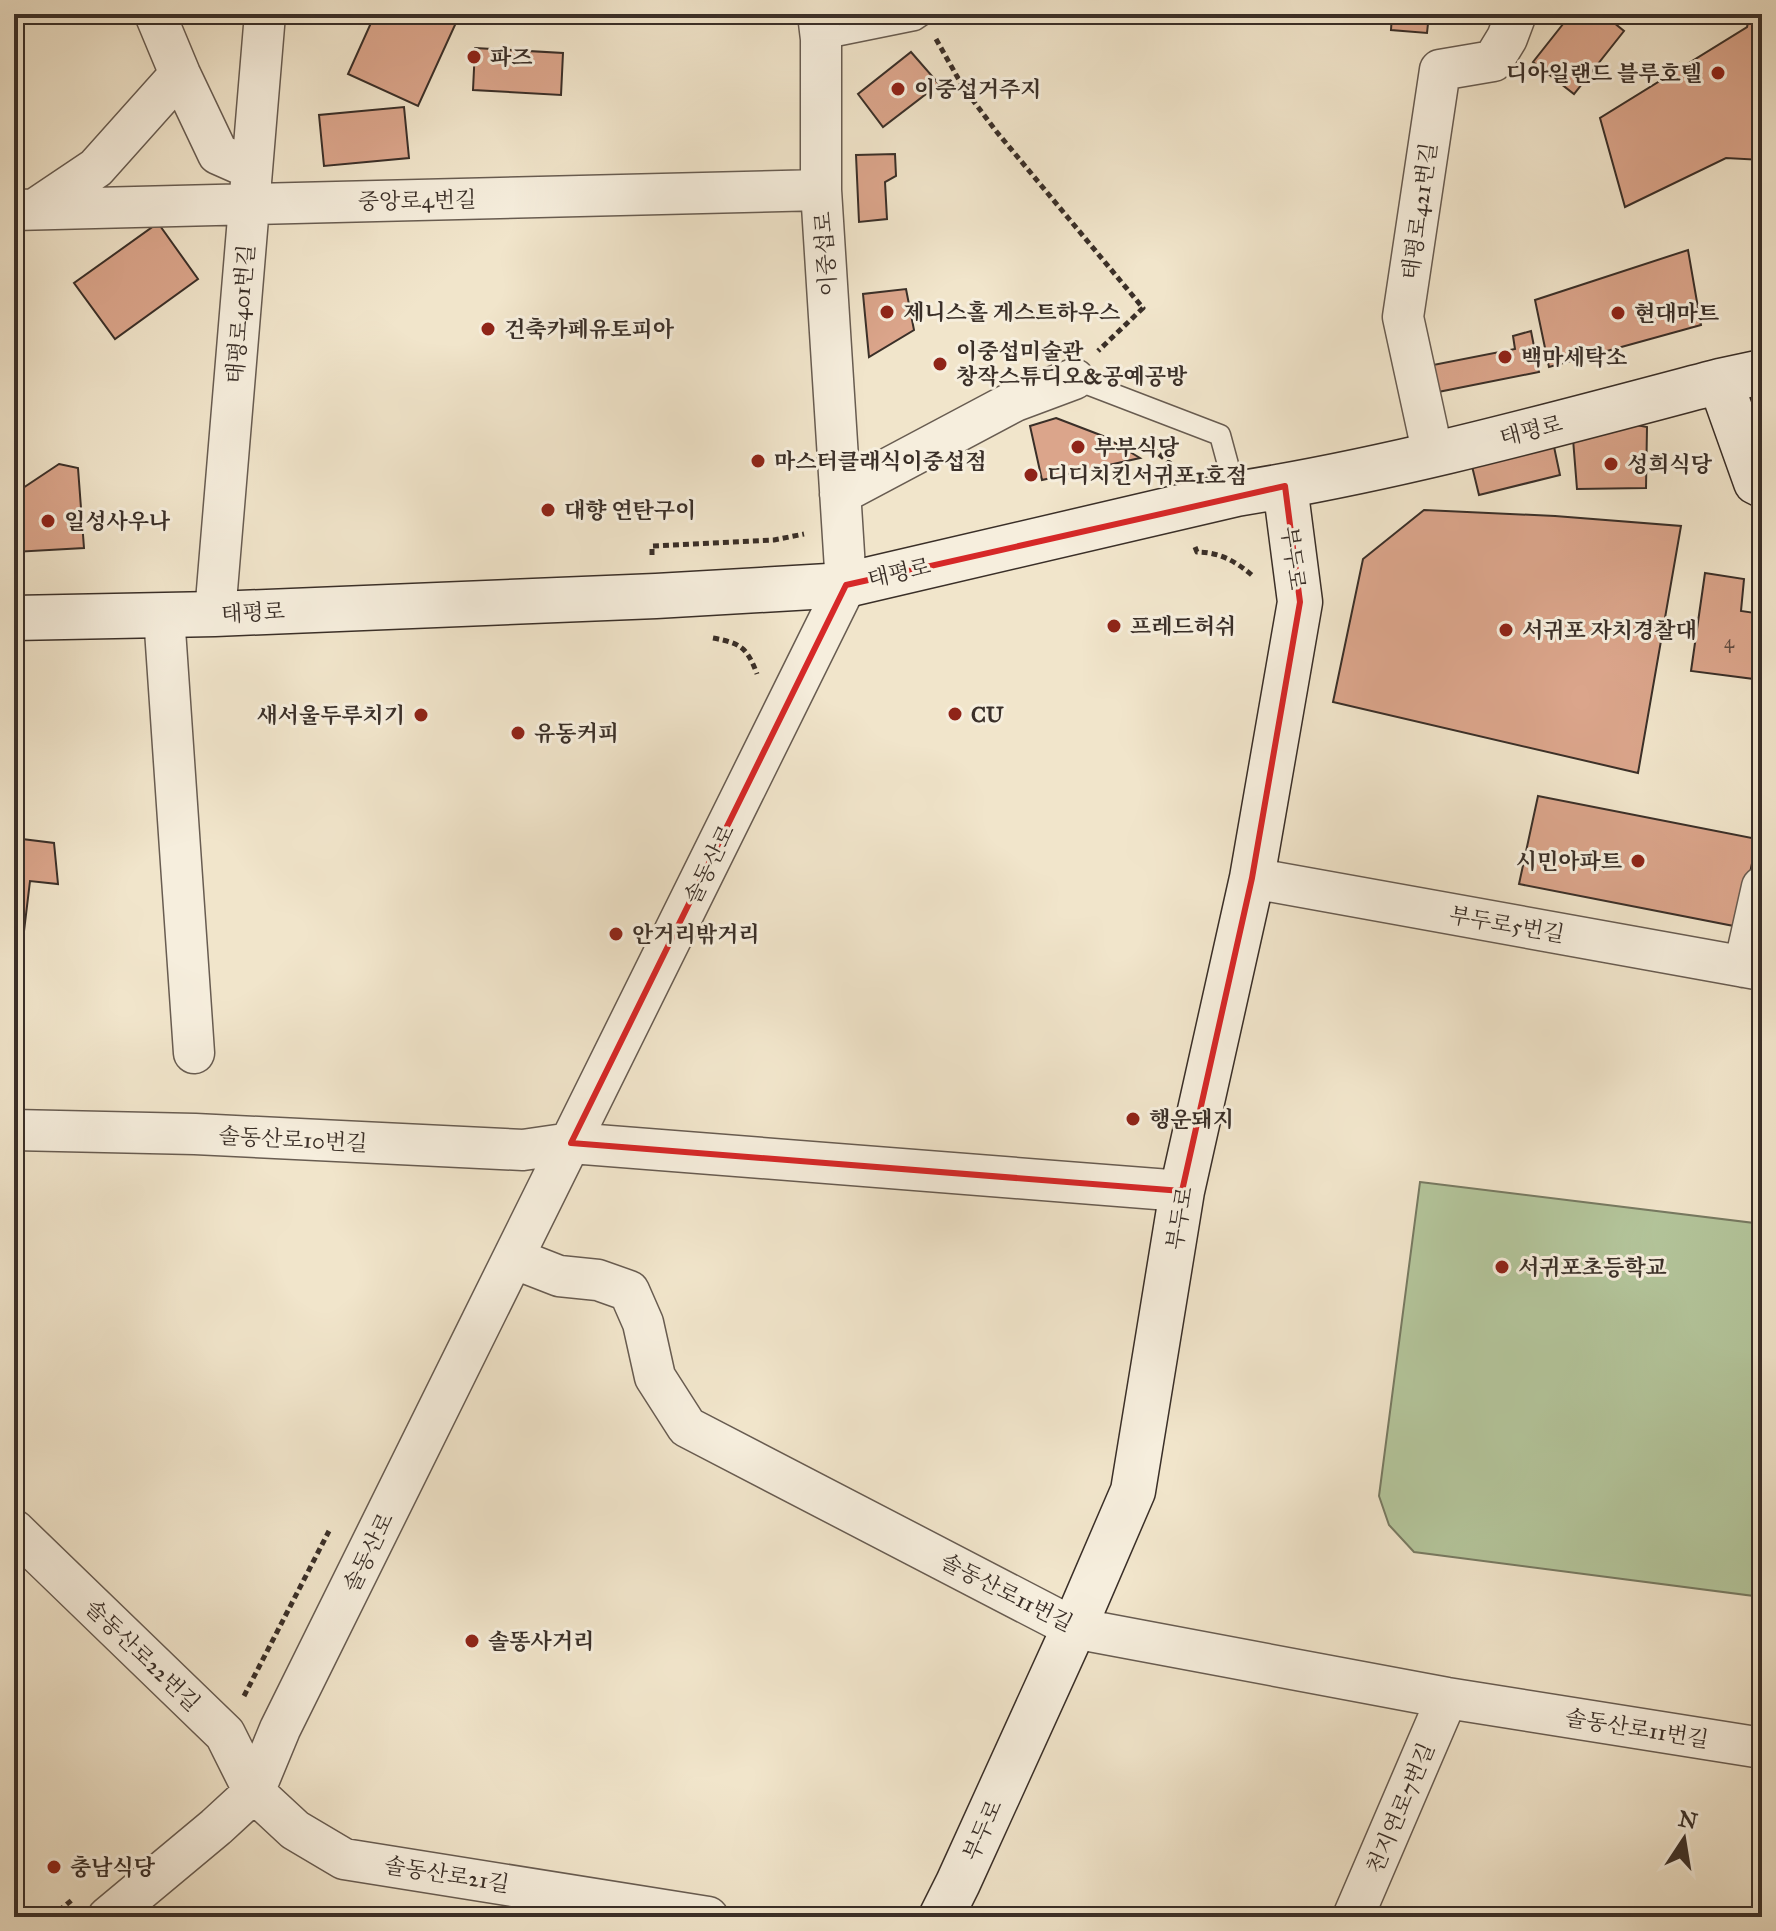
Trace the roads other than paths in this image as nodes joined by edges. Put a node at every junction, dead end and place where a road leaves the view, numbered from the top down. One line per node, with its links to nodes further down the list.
1 (155, 14): 6 (street)
2 (265, 14): 7 (street, 태평로401번길)
3 (1516, 14): 12 (street, 태평로421번길)
4 (919, 17): 5 (lane)
5 (820, 26): 8 (street, 이중섭로)
6 (180, 74): 7 (street); 9 (street)
7 (251, 187): 8 (street, 중앙로4번길); 9 (street, 중앙로4번길); 18 (street, 태평로401번길)
8 (821, 190): 15 (street, 이중섭로)
9 (25, 209)
10 (1741, 377): 12 (main road, 태평로); 13 (main road)
11 (1074, 379): 15 (street); 16 (lane)
12 (1433, 455): 14 (main road, 태평로)
13 (1762, 485)
14 (1285, 486): 16 (main road, 태평로); 21 (main road, 부두로)
15 (840, 494): 17 (street, 이중섭로)
16 (1236, 494): 17 (main road, 태평로)
17 (846, 585): 18 (main road, 태평로); 26 (street, 솔동산로)
18 (215, 614): 19 (main road, 태평로)
19 (164, 615): 20 (main road, 태평로); 24 (street)
20 (14, 618)
21 (1252, 878): 23 (street, 부두로5번길); 27 (main road, 부두로)
22 (1762, 887): 23 (street)
23 (1753, 968)
24 (194, 1053)
25 (14, 1130): 26 (street, 솔동산로10번길)
26 (571, 1143): 27 (street); 28 (street, 솔동산로)
27 (1182, 1191): 30 (main road, 부두로)
28 (513, 1258): 30 (street, 솔동산로11번길); 33 (street, 솔동산로)
29 (14, 1530): 33 (street, 솔동산로22번길)
30 (1074, 1628): 31 (street, 솔동산로11번길); 36 (main road, 부두로)
31 (1447, 1698): 32 (street, 솔동산로11번길); 37 (street, 천지연로7번길)
32 (1762, 1748)
33 (254, 1792): 34 (street, 솔동산로); 35 (street, 솔동산로21길)
34 (108, 1917)
35 (708, 1917)
36 (941, 1917)
37 (1353, 1917)

